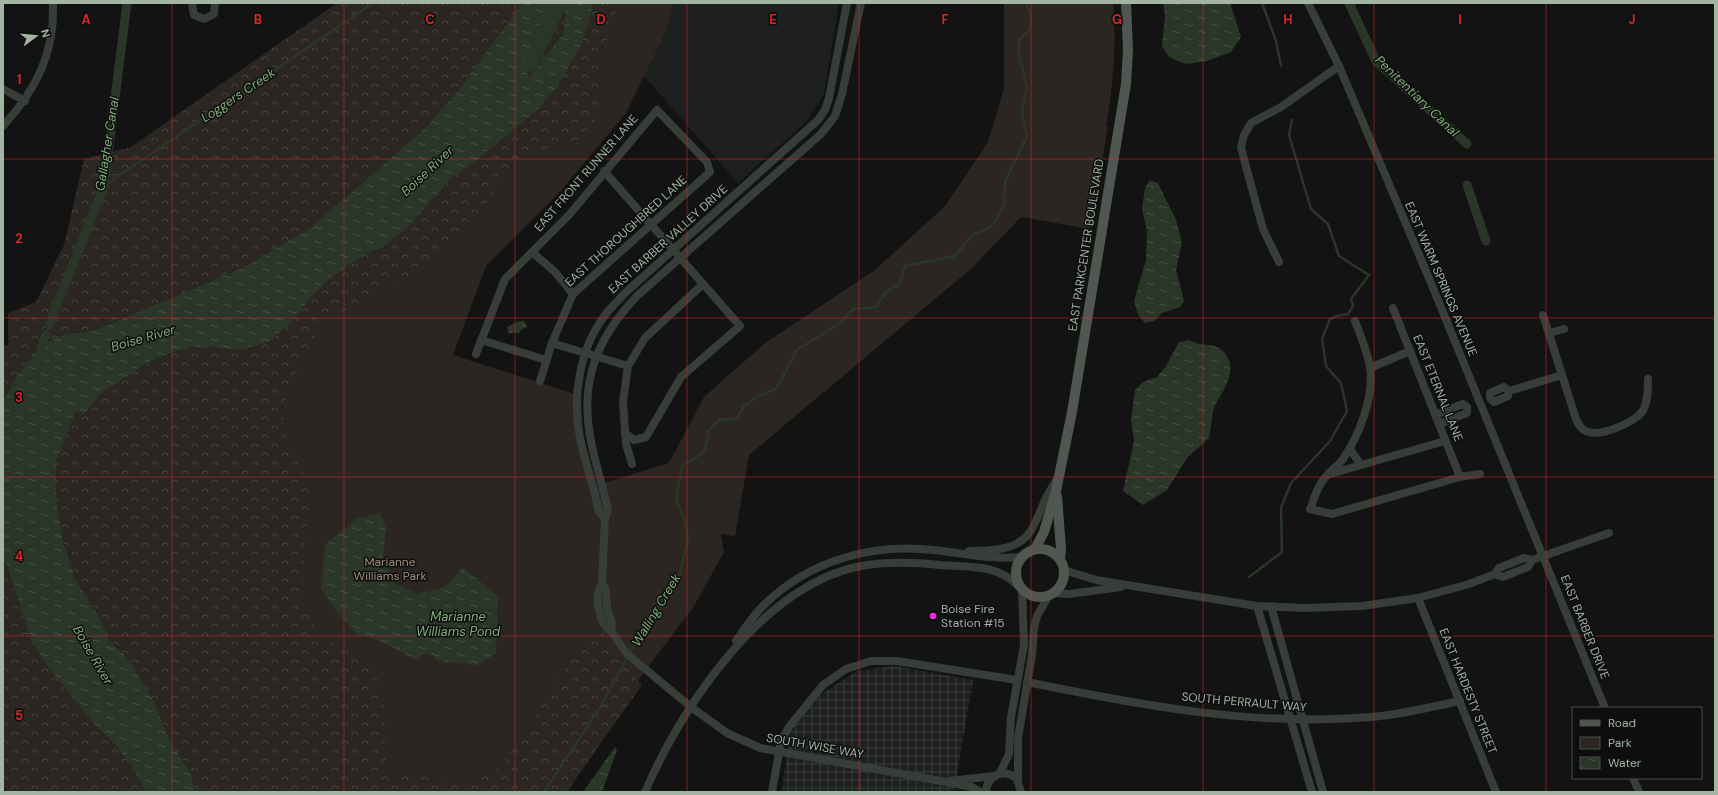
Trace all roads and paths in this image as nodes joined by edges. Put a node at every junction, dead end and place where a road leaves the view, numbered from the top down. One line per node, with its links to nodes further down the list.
1 (53, 3): 10 (street)
2 (192, 3): 3 (street)
3 (215, 3)
4 (847, 3): 15 (street, EAST BARBER VALLEY DRIVE)
5 (861, 3): 17 (street, EAST BARBER VALLEY DRIVE)
6 (1126, 3): 47 (main road, EAST PARKCENTER BOULEVARD)
7 (1308, 3): 8 (street, EAST WARM SPRINGS AVENUE)
8 (1338, 66): 18 (street); 38 (street, EAST WARM SPRINGS AVENUE)
9 (3, 88): 10 (street)
10 (25, 101): 11 (street)
11 (3, 126)
12 (604, 171): 13 (street, EAST FRONT RUNNER LANE); 14 (street); 16 (street, EAST FRONT RUNNER LANE)
13 (710, 172): 14 (street, EAST THOROUGHBRED LANE)
14 (651, 225): 15 (street); 20 (street, EAST THOROUGHBRED LANE)
15 (673, 250): 17 (street); 29 (street, EAST BARBER VALLEY DRIVE)
16 (532, 252): 20 (street); 26 (street, EAST FRONT RUNNER LANE)
17 (680, 258): 19 (street); 31 (street, EAST BARBER VALLEY DRIVE)
18 (1279, 262)
19 (703, 284): 33 (street); 42 (street)
20 (573, 294): 27 (street, EAST THOROUGHBRED LANE)
21 (1393, 308): 28 (street, EAST ETERNAL LANE)
22 (1543, 315): 25 (street)
23 (1355, 321): 34 (street)
24 (1564, 328): 25 (street)
25 (1549, 333): 35 (street)
26 (481, 340): 30 (street, EAST FRONT RUNNER LANE); 32 (street)
27 (552, 343): 29 (street); 32 (street, EAST THOROUGHBRED LANE)
28 (1410, 351): 34 (street); 40 (street, EAST ETERNAL LANE)
29 (585, 353): 31 (street); 52 (street, EAST BARBER VALLEY DRIVE)
30 (476, 354)
31 (596, 356): 33 (street); 52 (street, EAST BARBER VALLEY DRIVE)
32 (546, 360): 37 (street, EAST THOROUGHBRED LANE)
33 (628, 366): 42 (street)
34 (1370, 368): 44 (street)
35 (1562, 375): 36 (street); 38 (street)
36 (1648, 379)
37 (540, 380)
38 (1479, 402): 39 (street); 56 (street, EAST WARM SPRINGS AVENUE)
39 (1467, 407): 40 (street); 41 (street)
40 (1435, 415): 41 (street, EAST ETERNAL LANE)
41 (1439, 424): 43 (street, EAST ETERNAL LANE)
42 (625, 433): 45 (street)
43 (1446, 441): 46 (street); 50 (street, EAST ETERNAL LANE)
44 (1350, 449): 46 (street); 49 (street)
45 (632, 464)
46 (1361, 465): 49 (street)
47 (1060, 473): 51 (main road, EAST PARKCENTER BOULEVARD); 55 (street)
48 (1480, 474): 50 (street)
49 (1327, 475): 50 (street)
50 (1460, 477)
51 (1056, 490): 54 (main road, EAST PARKCENTER BOULEVARD); 58 (main road, EAST PARKCENTER BOULEVARD)
52 (605, 518): 70 (street, EAST BARBER VALLEY DRIVE)
53 (1609, 533): 56 (street)
54 (1035, 549): 57 (main road); 58 (main road)
55 (952, 552): 57 (street); 66 (street)
56 (1543, 556): 63 (street); 71 (street, EAST BARBER DRIVE)
57 (1021, 557): 61 (main road)
58 (1060, 559): 59 (main road)
59 (1064, 570): 60 (street); 62 (main road)
60 (1130, 586): 62 (street); 64 (street)
61 (1021, 588): 62 (main road); 66 (street); 67 (street)
62 (1051, 595): 68 (street)
63 (1418, 598): 65 (street); 69 (street, EAST HARDESTY STREET)
64 (1257, 606): 65 (street); 72 (street)
65 (1271, 606): 73 (street)
66 (723, 663): 70 (street)
67 (1017, 680): 74 (street); 75 (street)
68 (1027, 682): 72 (street, SOUTH PERRAULT WAY); 78 (street)
69 (1460, 701): 73 (street, SOUTH PERRAULT WAY); 86 (street, EAST HARDESTY STREET)
70 (691, 707): 74 (street, SOUTH WISE WAY); 79 (street)
71 (1605, 707)
72 (1290, 720): 73 (street, SOUTH PERRAULT WAY); 84 (street)
73 (1301, 720): 85 (street)
74 (779, 752): 77 (street, SOUTH WISE WAY); 80 (street)
75 (997, 775): 77 (street, SOUTH WISE WAY); 78 (street); 82 (street)
76 (1633, 779): 87 (street)
77 (946, 782): 81 (street, SOUTH WISE WAY)
78 (1020, 786): 83 (street)
79 (645, 792)
80 (772, 792)
81 (981, 792)
82 (986, 792)
83 (1028, 792)
84 (1312, 792)
85 (1323, 792)
86 (1496, 792)
87 (1639, 792)

